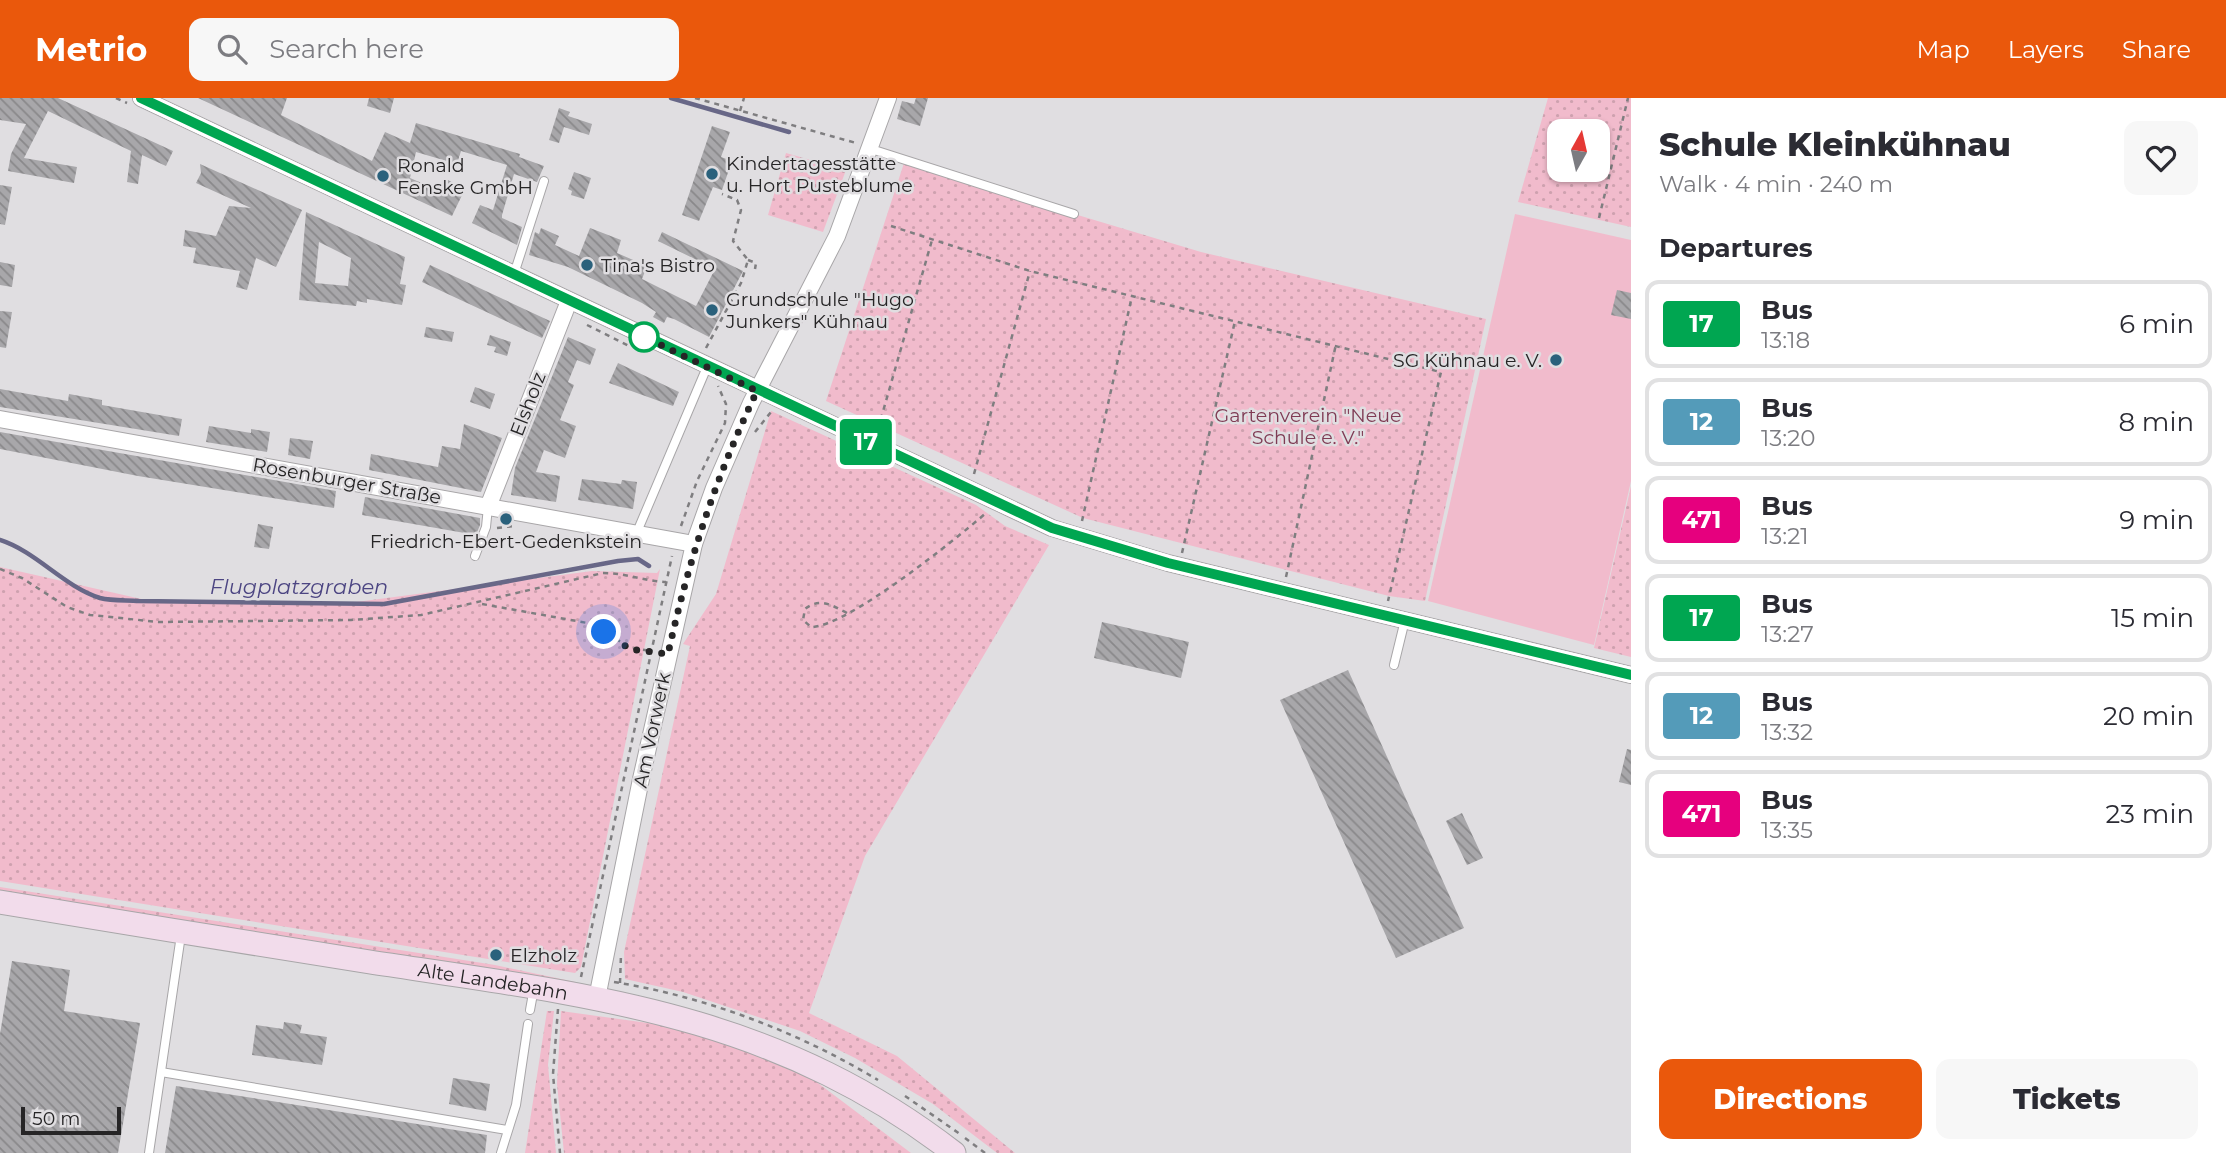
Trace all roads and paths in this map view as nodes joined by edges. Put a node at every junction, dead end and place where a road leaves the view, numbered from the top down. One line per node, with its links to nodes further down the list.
1 (141, 98): 17 (street)
2 (695, 98): 6 (path)
3 (744, 98): 6 (path)
4 (888, 98): 7 (street, Am Vorwerk)
5 (1628, 98): 11 (path)
6 (740, 111): 7 (path)
7 (865, 146): 10 (lane); 23 (street, Am Vorwerk)
8 (544, 181): 17 (lane)
9 (722, 194): 14 (path)
10 (1074, 214)
11 (1599, 218)
12 (891, 226): 13 (path)
13 (932, 239): 16 (path); 27 (path)
14 (748, 260): 15 (path); 22 (path)
15 (755, 270)
16 (1030, 271): 18 (path); 28 (path)
17 (514, 275): 19 (street)
18 (1132, 296): 20 (path); 32 (path)
19 (569, 301): 22 (street); 30 (street, Elsholz)
20 (1235, 321): 21 (path); 35 (path)
21 (1336, 344): 38 (path); 41 (path)
22 (706, 359): 23 (street); 31 (lane)
23 (757, 391): 24 (street); 33 (street, Am Vorwerk)
24 (779, 401): 26 (path); 27 (street)
25 (0, 419): 30 (street, Rosenburger Straße)
26 (751, 437)
27 (871, 445): 28 (street)
28 (968, 490): 29 (street)
29 (997, 504): 32 (street); 40 (path)
30 (488, 507): 31 (street, Rosenburger Straße); 34 (lane)
31 (637, 532): 33 (street, Rosenburger Straße)
32 (1077, 538): 35 (street)
33 (694, 544): 43 (street, Am Vorwerk)
34 (475, 556)
35 (1179, 566): 38 (street)
36 (0, 569): 39 (path)
37 (666, 582): 39 (path)
38 (1283, 590): 41 (street)
39 (479, 603): 43 (path)
40 (847, 613): 40 (path)
41 (1384, 615): 42 (street)
42 (1405, 620): 44 (lane); 45 (street)
43 (668, 654): 51 (street, Am Vorwerk)
44 (1394, 665)
45 (1631, 675)
46 (0, 902): 47 (main road, Alte Landebahn)
47 (181, 932): 50 (main road, Alte Landebahn); 53 (lane)
48 (622, 946): 49 (path)
49 (620, 983)
50 (561, 992): 51 (main road, Alte Landebahn); 57 (path)
51 (597, 998): 58 (main road, Alte Landebahn)
52 (528, 1024): 54 (lane)
53 (161, 1072): 54 (lane); 55 (lane)
54 (507, 1130): 56 (lane)
55 (149, 1153)
56 (500, 1153)
57 (559, 1153)
58 (954, 1153)

